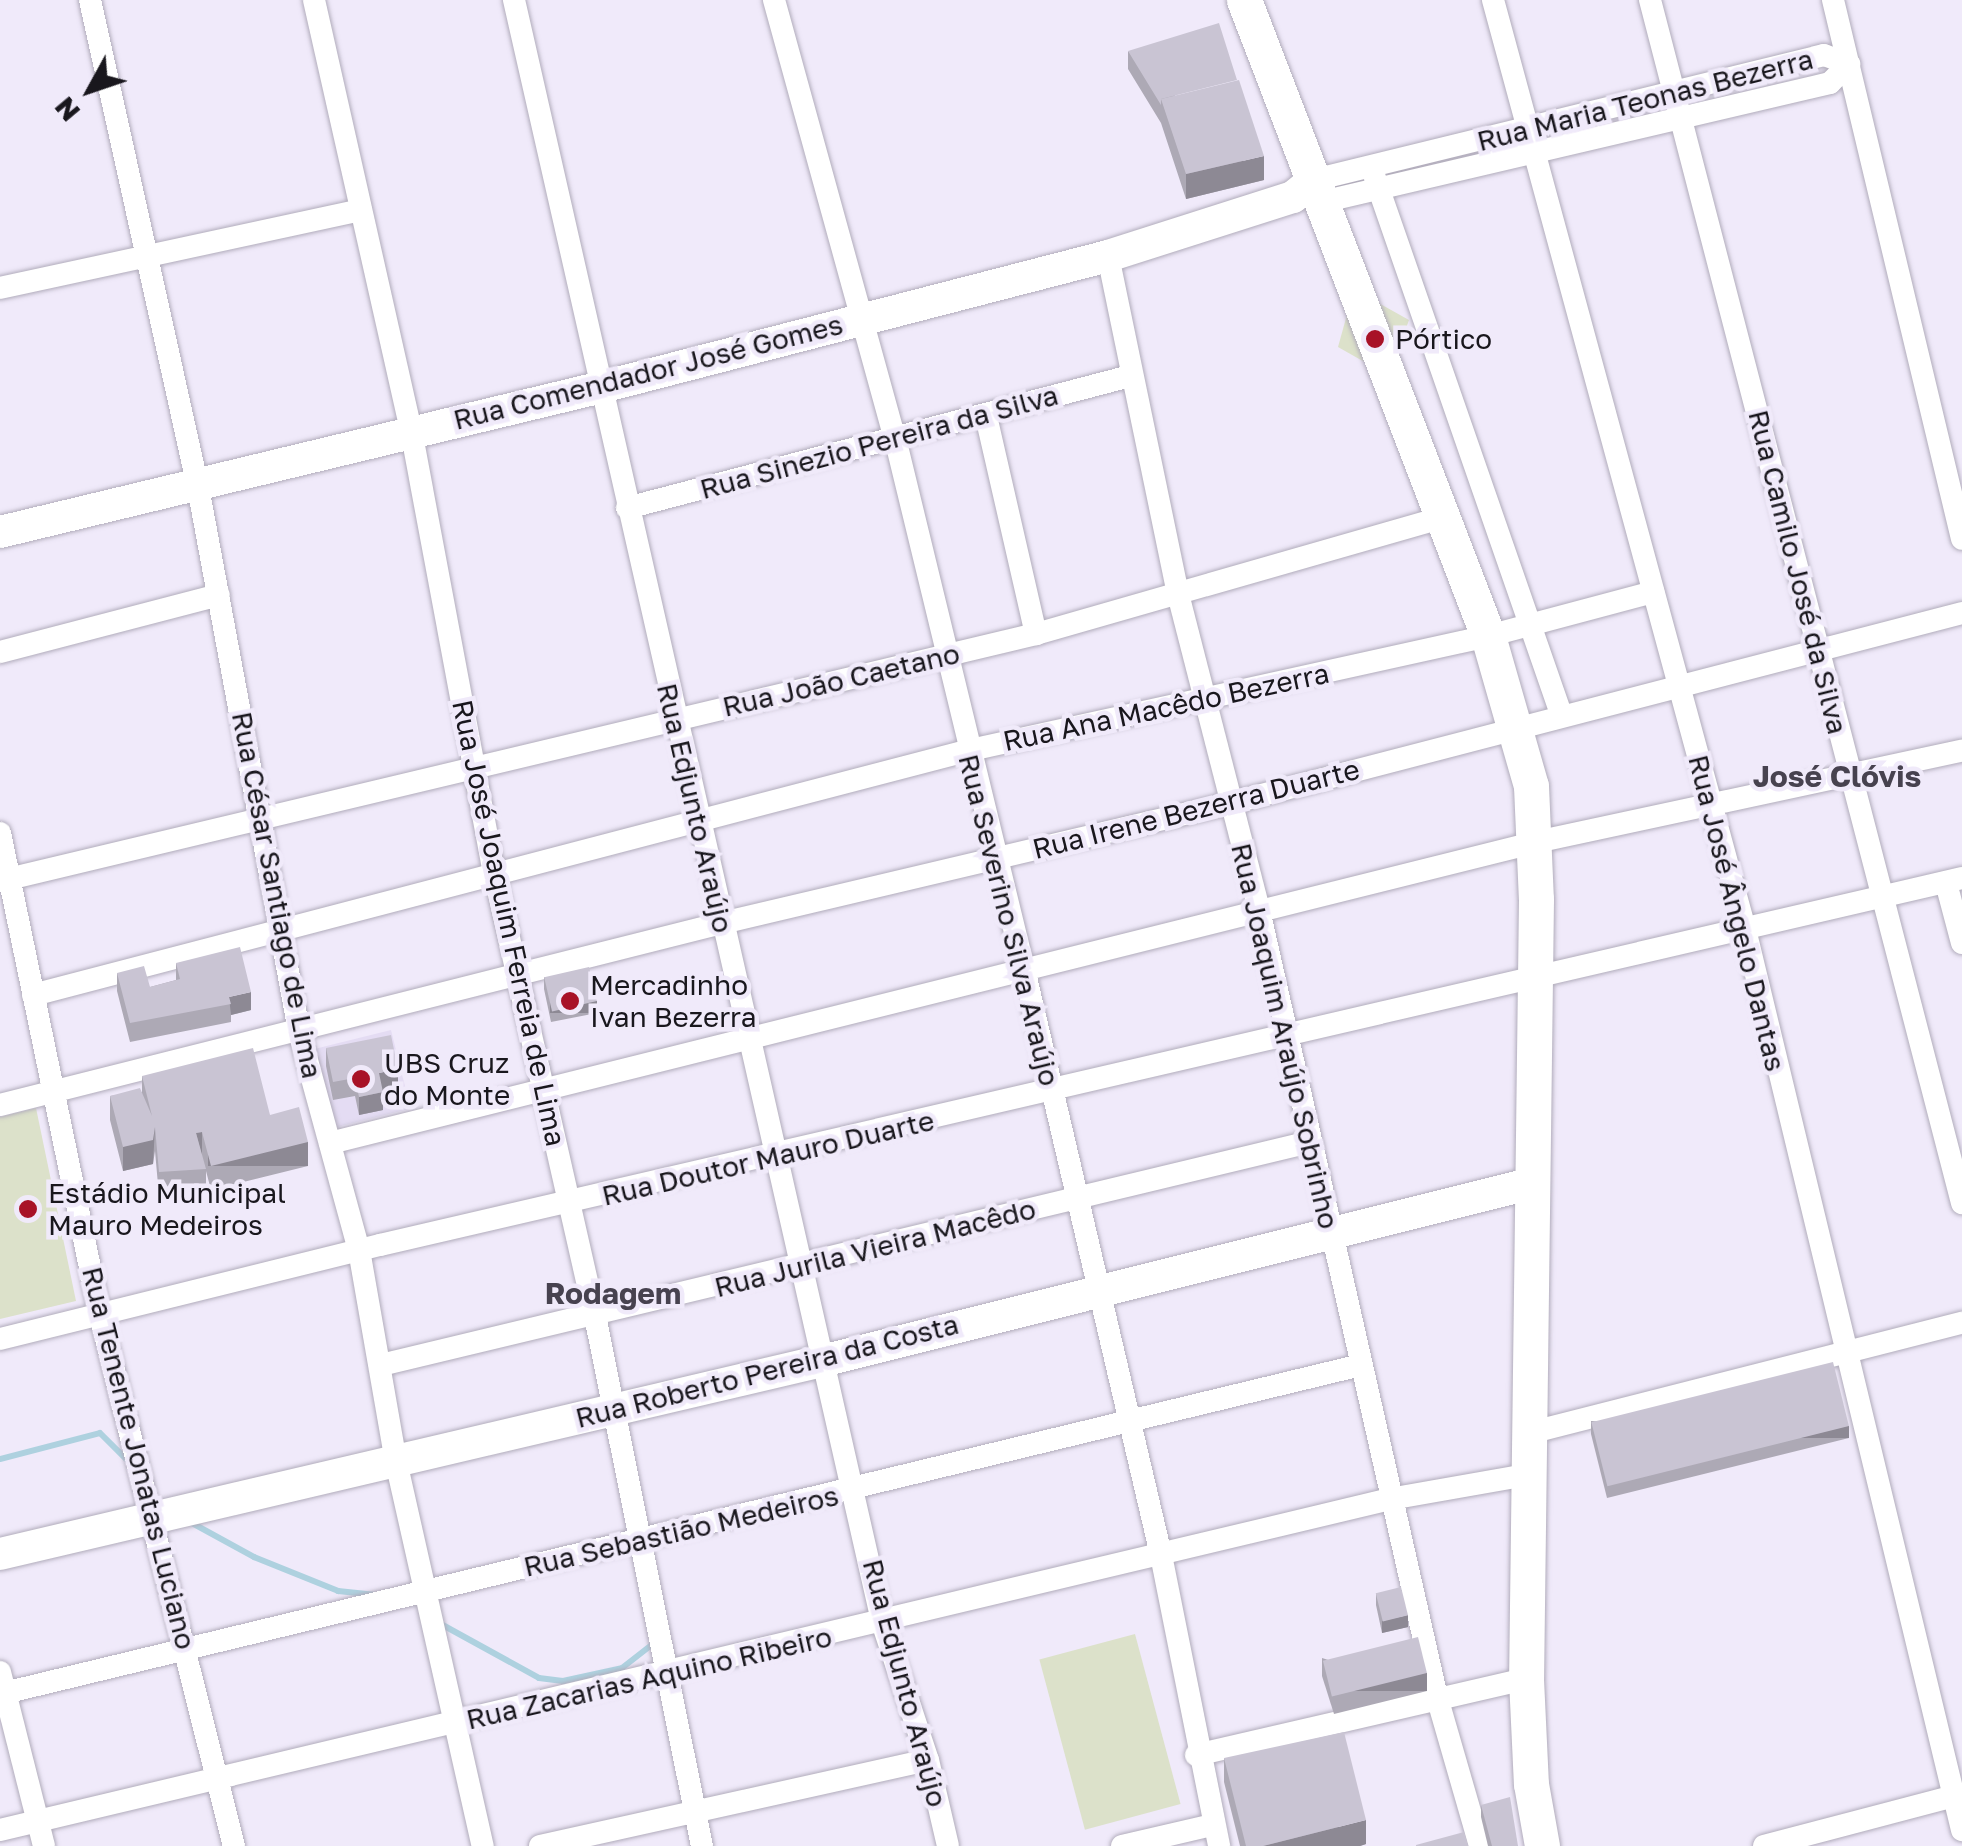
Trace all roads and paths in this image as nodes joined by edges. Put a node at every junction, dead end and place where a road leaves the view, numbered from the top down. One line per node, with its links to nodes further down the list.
1 (90, 0): 18 (street, Rua César Santiago de Lima)
2 (314, 0): 17 (street, Rua José Joaquim Ferreia de Lima)
3 (514, 0): 23 (street, Rua Edjunto Araújo)
4 (774, 0): 21 (street, Rua Severino Silva Araújo)
5 (1244, 0): 16 (main road)
6 (1493, 0): 12 (street, Rua José Ângelo Dantas)
7 (1650, 0): 10 (street, Rua Camilo José da Silva)
8 (1834, 0): 9 (street)
9 (1849, 64): 10 (street, Rua Maria Teonas Bezerra); 11 (street, Rua Maria Teonas Bezerra); 31 (street)
10 (1674, 92): 11 (street, Rua Camilo José da Silva); 12 (street, Rua Maria Teonas Bezerra)
11 (1682, 121): 13 (street, Rua Maria Teonas Bezerra); 39 (street, Rua Camilo José da Silva)
12 (1528, 129): 13 (street, Rua José Ângelo Dantas); 14 (street, Rua Maria Teonas Bezerra)
13 (1534, 154): 15 (street, Rua Maria Teonas Bezerra); 32 (street, Rua José Ângelo Dantas)
14 (1370, 166): 15 (street); 16 (street, Rua Maria Teonas Bezerra)
15 (1378, 189): 16 (street, Rua Maria Teonas Bezerra); 36 (street)
16 (1310, 193): 19 (street, Rua Comendador José Gomes); 29 (main road)
17 (361, 210): 18 (street); 25 (street, Rua José Joaquim Ferreia de Lima)
18 (146, 254): 20 (street); 27 (street, Rua César Santiago de Lima)
19 (1108, 256): 21 (street, Rua Comendador José Gomes); 22 (street, Rua Joaquim Araújo Sobrinho)
20 (0, 288)
21 (858, 320): 23 (street, Rua Comendador José Gomes); 26 (street, Rua Severino Silva Araújo)
22 (1130, 376): 24 (street, Rua Sinezio Pereira da Silva); 34 (street, Rua Joaquim Araújo Sobrinho)
23 (602, 387): 25 (street, Rua Comendador José Gomes); 28 (street, Rua Edjunto Araújo)
24 (986, 416): 26 (street, Rua Sinezio Pereira da Silva); 37 (street)
25 (411, 430): 27 (street, Rua Comendador José Gomes); 49 (street, Rua José Joaquim Ferreia de Lima)
26 (895, 438): 28 (street, Rua Sinezio Pereira da Silva); 41 (street, Rua Severino Silva Araújo)
27 (198, 487): 30 (street, Rua Comendador José Gomes); 33 (street, Rua César Santiago de Lima)
28 (627, 508): 45 (street, Rua Edjunto Araújo)
29 (1444, 518): 34 (street, Rua João Caetano); 38 (main road)
30 (0, 532)
31 (1962, 539)
32 (1653, 592): 36 (street, Rua Ana Macêdo Bezerra); 42 (street, Rua José Ângelo Dantas)
33 (220, 595): 40 (street); 53 (street, Rua César Santiago de Lima)
34 (1179, 598): 37 (street, Rua João Caetano); 43 (street, Rua Joaquim Araújo Sobrinho)
35 (1962, 613): 39 (street, Rua Irene Bezerra Duarte)
36 (1533, 623): 38 (street, Rua Ana Macêdo Bezerra); 44 (street)
37 (1036, 634): 41 (street, Rua João Caetano)
38 (1488, 636): 43 (street, Rua Ana Macêdo Bezerra); 46 (main road)
39 (1818, 649): 42 (street, Rua Irene Bezerra Duarte); 50 (street, Rua Camilo José da Silva)
40 (0, 652)
41 (946, 656): 45 (street, Rua João Caetano); 48 (street, Rua Severino Silva Araújo)
42 (1681, 681): 44 (street, Rua Irene Bezerra Duarte); 52 (street, Rua José Ângelo Dantas)
43 (1203, 699): 48 (street, Rua Ana Macêdo Bezerra); 51 (street, Rua Joaquim Araújo Sobrinho)
44 (1561, 714): 46 (street, Rua Irene Bezerra Duarte)
45 (675, 719): 49 (street, Rua João Caetano); 54 (street, Rua Edjunto Araújo)
46 (1518, 726): 51 (street, Rua Irene Bezerra Duarte); 56 (main road)
47 (1962, 750): 50 (street)
48 (966, 751): 54 (street, Rua Ana Macêdo Bezerra); 57 (street, Rua Severino Silva Araújo)
49 (475, 772): 53 (street, Rua João Caetano); 58 (street, Rua José Joaquim Ferreia de Lima)
50 (1850, 775): 52 (street); 61 (street, Rua Camilo José da Silva)
51 (1231, 803): 57 (street, Rua Irene Bezerra Duarte); 62 (street, Rua Joaquim Araújo Sobrinho)
52 (1712, 805): 56 (street); 65 (street, Rua José Ângelo Dantas)
53 (263, 820): 59 (street, Rua João Caetano); 64 (street, Rua César Santiago de Lima)
54 (698, 821): 58 (street, Rua Ana Macêdo Bezerra); 63 (street, Rua Edjunto Araújo)
55 (0, 833): 59 (street, Rua Tenente Jonatas Luciano)
56 (1536, 842): 62 (street); 69 (main road)
57 (994, 858): 63 (street, Rua Irene Bezerra Duarte); 67 (street, Rua Severino Silva Araújo)
58 (494, 872): 64 (street, Rua Ana Macêdo Bezerra); 68 (street, Rua José Joaquim Ferreia de Lima)
59 (4, 880): 70 (street, Rua Tenente Jonatas Luciano)
60 (1954, 880): 61 (street, Rua Doutor Mauro Duarte); 66 (street)
61 (1882, 894): 65 (street, Rua Doutor Mauro Duarte); 83 (street, Rua Camilo José da Silva)
62 (1259, 910): 67 (street); 72 (street, Rua Joaquim Araújo Sobrinho)
63 (722, 922): 68 (street, Rua Irene Bezerra Duarte); 73 (street, Rua Edjunto Araújo)
64 (284, 924): 70 (street, Rua Ana Macêdo Bezerra); 71 (street, Rua César Santiago de Lima)
65 (1745, 929): 69 (street, Rua Doutor Mauro Duarte); 93 (street, Rua José Ângelo Dantas)
66 (1962, 944)
67 (1024, 969): 73 (street); 75 (street, Rua Severino Silva Araújo)
68 (517, 975): 71 (street, Rua Irene Bezerra Duarte); 74 (street, Rua José Joaquim Ferreia de Lima)
69 (1536, 976): 72 (street, Rua Doutor Mauro Duarte); 81 (main road)
70 (32, 994): 76 (street, Rua Tenente Jonatas Luciano)
71 (299, 1031): 76 (street, Rua Irene Bezerra Duarte); 79 (street, Rua César Santiago de Lima)
72 (1284, 1033): 75 (street, Rua Doutor Mauro Duarte); 78 (street, Rua Joaquim Araújo Sobrinho)
73 (749, 1040): 74 (street); 80 (street, Rua Edjunto Araújo)
74 (546, 1091): 79 (street); 84 (street, Rua José Joaquim Ferreia de Lima)
75 (1052, 1092): 80 (street, Rua Doutor Mauro Duarte); 82 (street, Rua Severino Silva Araújo)
76 (53, 1094): 77 (street, Rua Irene Bezerra Duarte); 89 (street, Rua Tenente Jonatas Luciano)
77 (0, 1105)
78 (1310, 1142): 82 (street, Rua Jurila Vieira Macêdo); 85 (street, Rua Joaquim Araújo Sobrinho)
79 (330, 1143): 86 (street, Rua César Santiago de Lima)
80 (778, 1155): 84 (street, Rua Doutor Mauro Duarte); 87 (street, Rua Edjunto Araújo)
81 (1533, 1183): 85 (street, Rua Roberto Pereira da Costa); 99 (main road)
82 (1078, 1198): 87 (street, Rua Jurila Vieira Macêdo); 88 (street, Rua Severino Silva Araújo)
83 (1962, 1203)
84 (568, 1204): 86 (street, Rua Doutor Mauro Duarte); 90 (street, Rua José Joaquim Ferreia de Lima)
85 (1330, 1232): 88 (street, Rua Roberto Pereira da Costa); 96 (street, Rua Joaquim Araújo Sobrinho)
86 (359, 1250): 89 (street, Rua Doutor Mauro Duarte); 95 (street, Rua César Santiago de Lima)
87 (803, 1266): 90 (street, Rua Jurila Vieira Macêdo); 94 (street, Rua Edjunto Araújo)
88 (1099, 1288): 94 (street, Rua Roberto Pereira da Costa); 98 (street, Rua Severino Silva Araújo)
89 (100, 1314): 92 (street, Rua Doutor Mauro Duarte); 104 (street, Rua Tenente Jonatas Luciano)
90 (595, 1316): 95 (street, Rua Jurila Vieira Macêdo); 97 (street, Rua José Joaquim Ferreia de Lima)
91 (1962, 1322): 93 (street)
92 (0, 1340)
93 (1847, 1355): 99 (street); 119 (street, Rua José Ângelo Dantas)
94 (826, 1360): 97 (street, Rua Roberto Pereira da Costa); 102 (street, Rua Edjunto Araújo)
95 (381, 1365): 100 (street, Rua César Santiago de Lima)
96 (1360, 1365): 98 (street, Rua Sebastião Medeiros); 103 (street, Rua Joaquim Araújo Sobrinho)
97 (612, 1409): 100 (street, Rua Roberto Pereira da Costa); 105 (street, Rua José Joaquim Ferreia de Lima)
98 (1130, 1422): 102 (street, Rua Sebastião Medeiros); 107 (street, Rua Severino Silva Araújo)
99 (1533, 1432): 101 (main road)
100 (395, 1457): 104 (street, Rua Roberto Pereira da Costa); 108 (street, Rua César Santiago de Lima)
101 (1532, 1474): 103 (street, Rua Zacarias Aquino Ribeiro); 112 (main road)
102 (857, 1490): 105 (street, Rua Sebastião Medeiros); 109 (street, Rua Edjunto Araújo)
103 (1390, 1499): 107 (street, Rua Zacarias Aquino Ribeiro); 114 (street, Rua Joaquim Araújo Sobrinho)
104 (152, 1518): 106 (street, Rua Roberto Pereira da Costa); 110 (street, Rua Tenente Jonatas Luciano)
105 (638, 1542): 108 (street, Rua Sebastião Medeiros); 111 (street, Rua José Joaquim Ferreia de Lima)
106 (0, 1554)
107 (1162, 1556): 109 (street, Rua Zacarias Aquino Ribeiro); 116 (street, Rua Severino Silva Araújo)
108 (426, 1589): 110 (street, Rua Sebastião Medeiros); 115 (street, Rua César Santiago de Lima)
109 (882, 1624): 111 (street, Rua Zacarias Aquino Ribeiro); 117 (street, Rua Edjunto Araújo)
110 (187, 1647): 113 (street, Rua Sebastião Medeiros); 118 (street, Rua Tenente Jonatas Luciano)
111 (668, 1673): 115 (street, Rua Zacarias Aquino Ribeiro); 120 (street, Rua José Joaquim Ferreia de Lima)
112 (1526, 1678): 114 (street); 133 (main road)
113 (2, 1686): 121 (street)
114 (1437, 1697): 116 (street); 132 (street, Rua Joaquim Araújo Sobrinho)
115 (458, 1722): 118 (street, Rua Zacarias Aquino Ribeiro); 127 (street, Rua César Santiago de Lima)
116 (1196, 1755): 124 (street, Rua Severino Silva Araújo)
117 (928, 1760): 120 (street); 130 (street, Rua Edjunto Araújo)
118 (218, 1779): 121 (street, Rua Zacarias Aquino Ribeiro); 126 (street, Rua Tenente Jonatas Luciano)
119 (1958, 1795): 123 (street, Rua José Ângelo Dantas); 134 (street)
120 (694, 1811): 128 (street); 129 (street, Rua José Joaquim Ferreia de Lima)
121 (38, 1821): 122 (street, Rua Zacarias Aquino Ribeiro); 125 (street)
122 (0, 1830)
123 (1962, 1830)
124 (1215, 1835): 131 (street)
125 (44, 1846)
126 (234, 1846)
127 (483, 1846)
128 (540, 1846)
129 (702, 1846)
130 (948, 1846)
131 (1122, 1846)
132 (1480, 1846)
133 (1542, 1846)
134 (1764, 1846)

